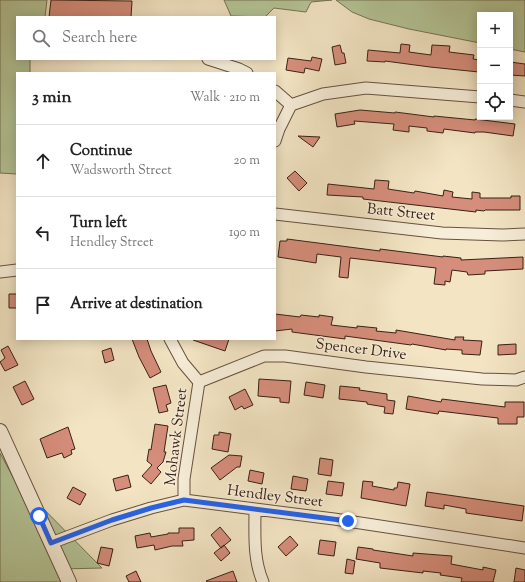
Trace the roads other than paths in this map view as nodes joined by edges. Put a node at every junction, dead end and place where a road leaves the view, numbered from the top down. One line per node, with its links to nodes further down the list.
1 (211, 60): 2 (street)
2 (245, 72)
3 (276, 92): 7 (street)
4 (477, 97): 7 (street)
5 (513, 100): 6 (street)
6 (525, 102)
7 (291, 105): 8 (street)
8 (276, 138)
9 (276, 214): 10 (street, Batt Street)
10 (525, 234)
11 (16, 270): 12 (street)
12 (0, 272)
13 (171, 340): 15 (street, Mohawk Street)
14 (525, 378): 15 (street, Spencer Drive)
15 (199, 382): 17 (street, Mohawk Street)
16 (0, 431): 19 (street)
17 (184, 500): 18 (street, Hendley Street); 19 (street, Hendley Street)
18 (255, 509): 20 (street, Hendley Street); 22 (street)
19 (51, 543): 21 (street)
20 (525, 548)
21 (69, 582)
22 (263, 582)

